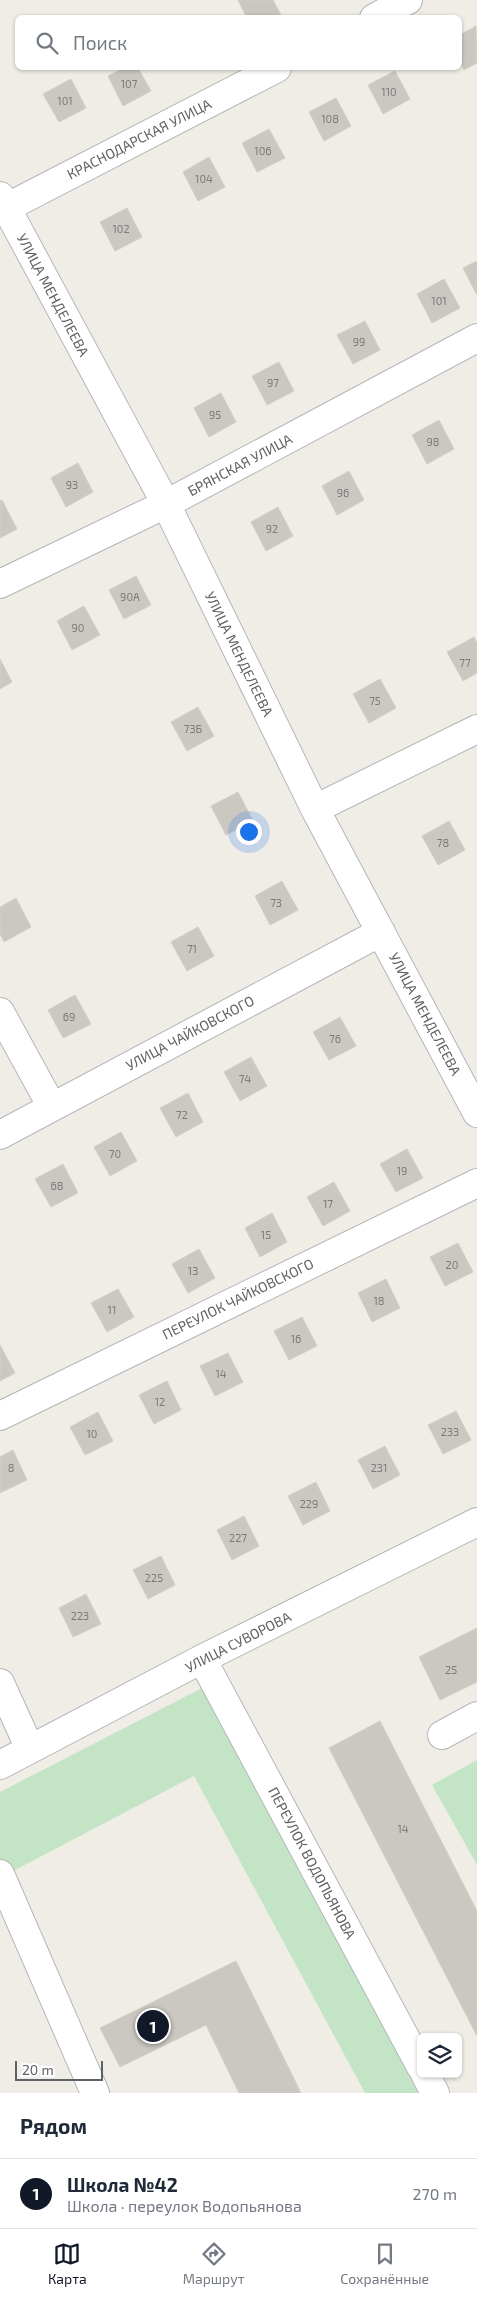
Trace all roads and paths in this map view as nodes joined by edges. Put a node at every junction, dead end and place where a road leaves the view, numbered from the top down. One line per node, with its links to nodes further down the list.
1 (408, 0): 2 (street)
2 (380, 15)
3 (273, 70): 4 (street, КРАСНОДАРСКАЯ УЛИЦА)
4 (2, 205): 6 (street, УЛИЦА МЕНДЕЛЕЕВА)
5 (477, 338): 6 (street, БРЯНСКАЯ УЛИЦА)
6 (166, 504): 7 (street, БРЯНСКАЯ УЛИЦА); 9 (street, УЛИЦА МЕНДЕЛЕЕВА)
7 (0, 584)
8 (477, 729): 9 (street)
9 (315, 810): 10 (street, УЛИЦА МЕНДЕЛЕЕВА)
10 (381, 932): 12 (street, УЛИЦА ЧАЙКОВСКОГО); 13 (street, УЛИЦА МЕНДЕЛЕЕВА)
11 (0, 1012): 12 (street)
12 (52, 1107): 14 (street, УЛИЦА ЧАЙКОВСКОГО)
13 (477, 1113)
14 (0, 1135)
15 (477, 1183): 16 (street, ПЕРЕУЛОК ЧАЙКОВСКОГО)
16 (0, 1416)
17 (477, 1522): 18 (street, УЛИЦА СУВОРОВА)
18 (202, 1659): 22 (street, УЛИЦА СУВОРОВА); 25 (street, ПЕРЕУЛОК ВОДОПЬЯНОВА)
19 (0, 1683): 22 (street)
20 (477, 1716): 21 (street)
21 (442, 1735)
22 (30, 1749): 23 (street, УЛИЦА СУВОРОВА)
23 (0, 1765)
24 (0, 1874): 27 (street)
25 (417, 2060)
26 (427, 2078): 28 (street)
27 (95, 2093)
28 (435, 2093)

